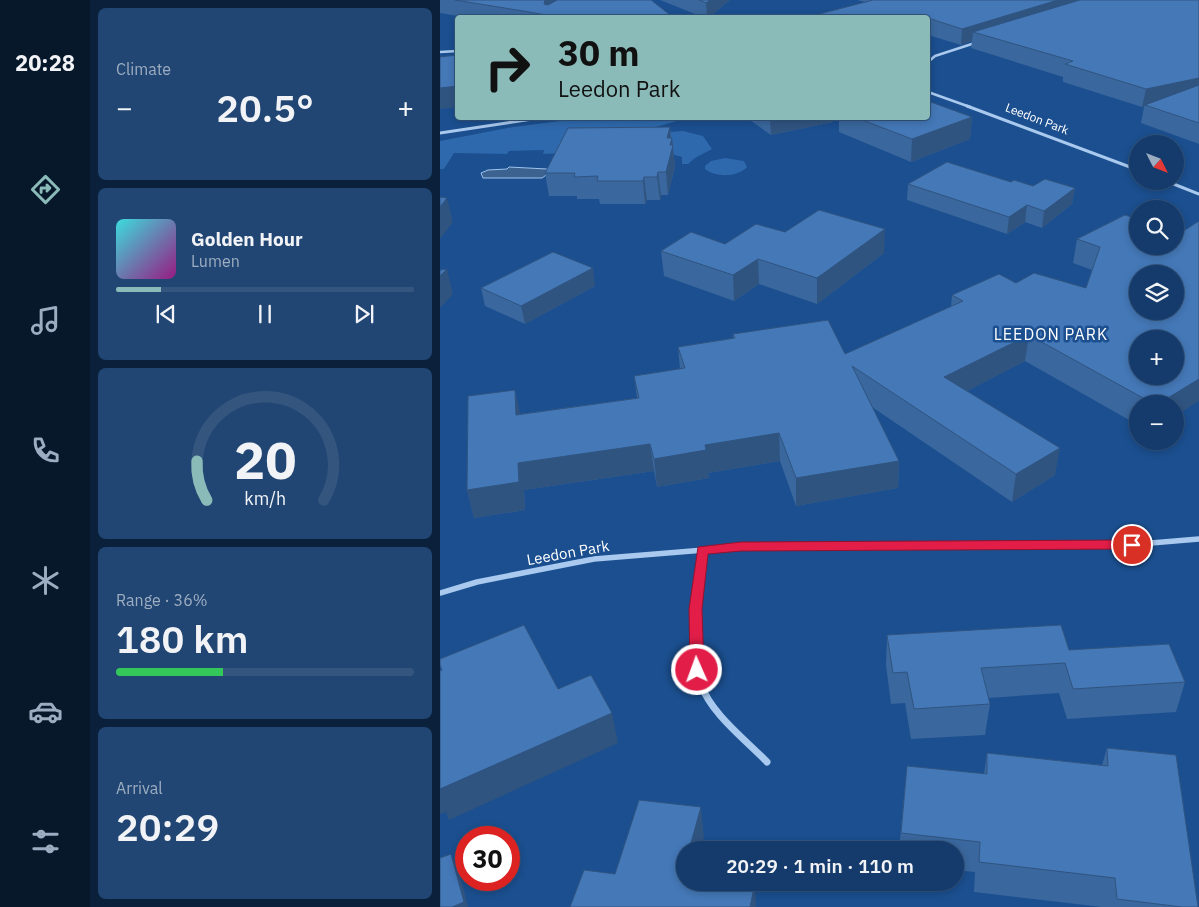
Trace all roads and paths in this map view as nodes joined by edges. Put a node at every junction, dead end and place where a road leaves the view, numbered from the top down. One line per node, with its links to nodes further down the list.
1 (984, 40): 4 (street)
2 (455, 51): 3 (street)
3 (440, 52)
4 (930, 60)
5 (930, 93): 8 (street, Leedon Park)
6 (526, 120): 7 (street)
7 (440, 133)
8 (1129, 166)
9 (1184, 188): 10 (street)
10 (1199, 194)
11 (1199, 539): 12 (street, Leedon Park)
12 (702, 550): 13 (street, Leedon Park); 14 (street)
13 (440, 593)
14 (767, 762)

